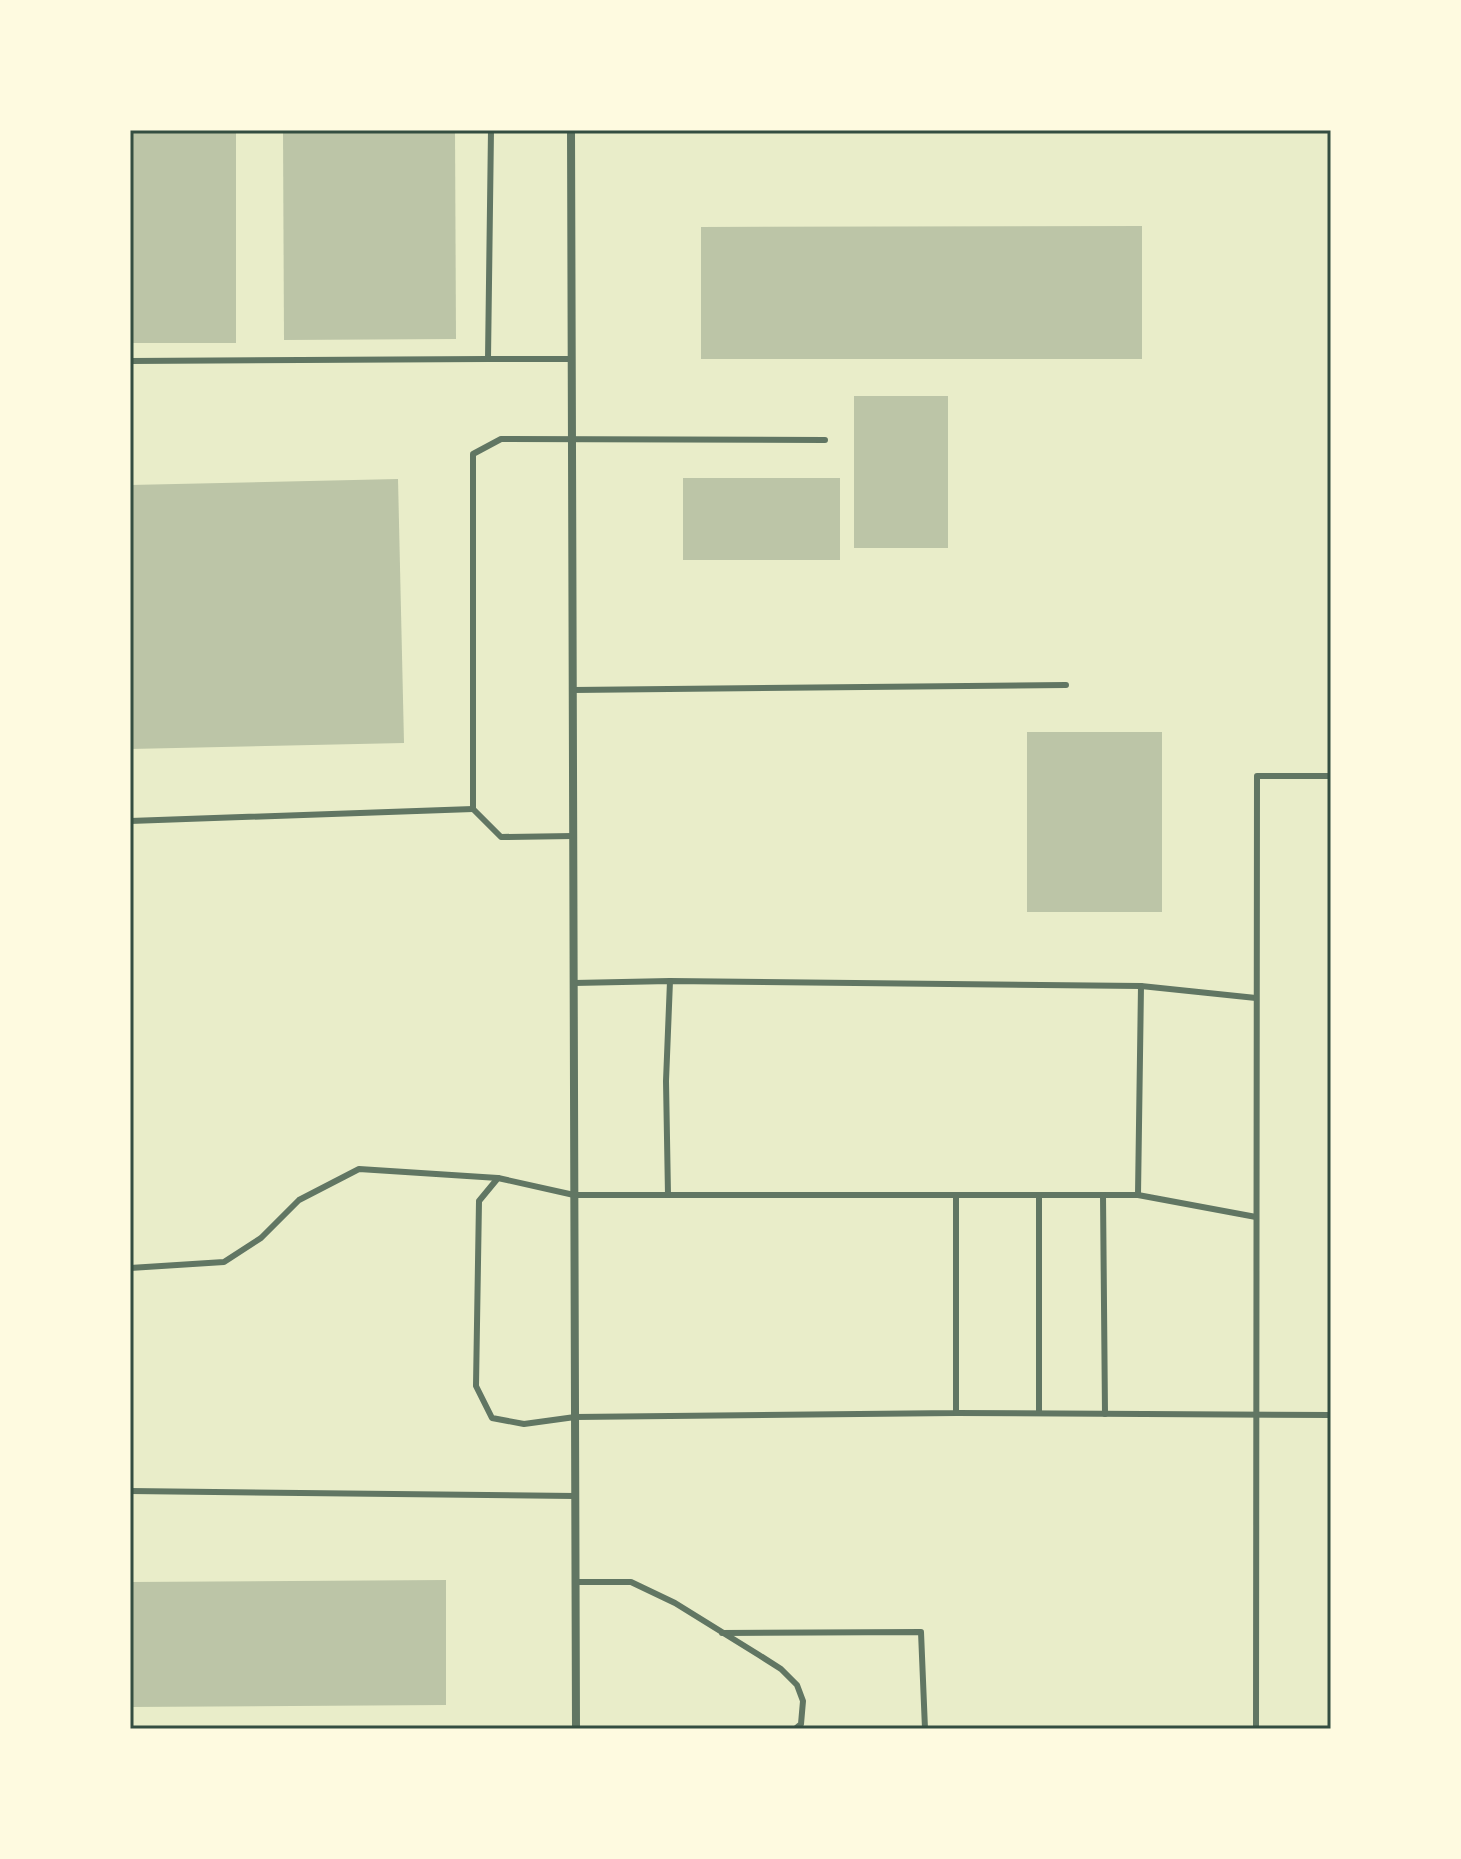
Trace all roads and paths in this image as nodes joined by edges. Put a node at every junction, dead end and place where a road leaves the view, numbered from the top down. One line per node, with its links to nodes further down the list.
1 (491, 130): 3 (lane)
2 (571, 130): 4 (street)
3 (488, 359): 4 (lane); 5 (lane)
4 (572, 359): 7 (street)
5 (130, 361)
6 (825, 440): 7 (lane)
7 (572, 441): 9 (street); 11 (lane)
8 (1066, 685): 9 (lane)
9 (573, 690): 13 (street)
10 (1331, 776): 17 (lane)
11 (473, 809): 12 (lane); 13 (lane)
12 (130, 821)
13 (573, 836): 15 (street)
14 (670, 981): 15 (lane); 16 (lane); 20 (lane)
15 (574, 983): 19 (street)
16 (1141, 986): 17 (lane); 22 (lane)
17 (1256, 998): 25 (lane)
18 (498, 1178): 19 (lane); 26 (lane); 32 (lane)
19 (574, 1195): 20 (lane); 32 (street)
20 (668, 1195): 24 (lane)
21 (1103, 1195): 22 (lane); 23 (lane); 29 (lane)
22 (1138, 1195): 25 (lane)
23 (1039, 1196): 24 (lane); 28 (lane)
24 (956, 1197): 27 (lane)
25 (1256, 1217): 30 (lane)
26 (130, 1268)
27 (956, 1413): 28 (lane); 32 (lane)
28 (1039, 1413): 29 (lane)
29 (1105, 1414): 30 (lane)
30 (1255, 1415): 31 (lane); 40 (lane)
31 (1331, 1415)
32 (575, 1417): 34 (street)
33 (130, 1491): 34 (lane)
34 (575, 1496): 35 (street)
35 (575, 1582): 36 (lane); 37 (street)
36 (721, 1633): 38 (lane); 39 (lane)
37 (576, 1729)
38 (795, 1729)
39 (925, 1729)
40 (1256, 1729)

